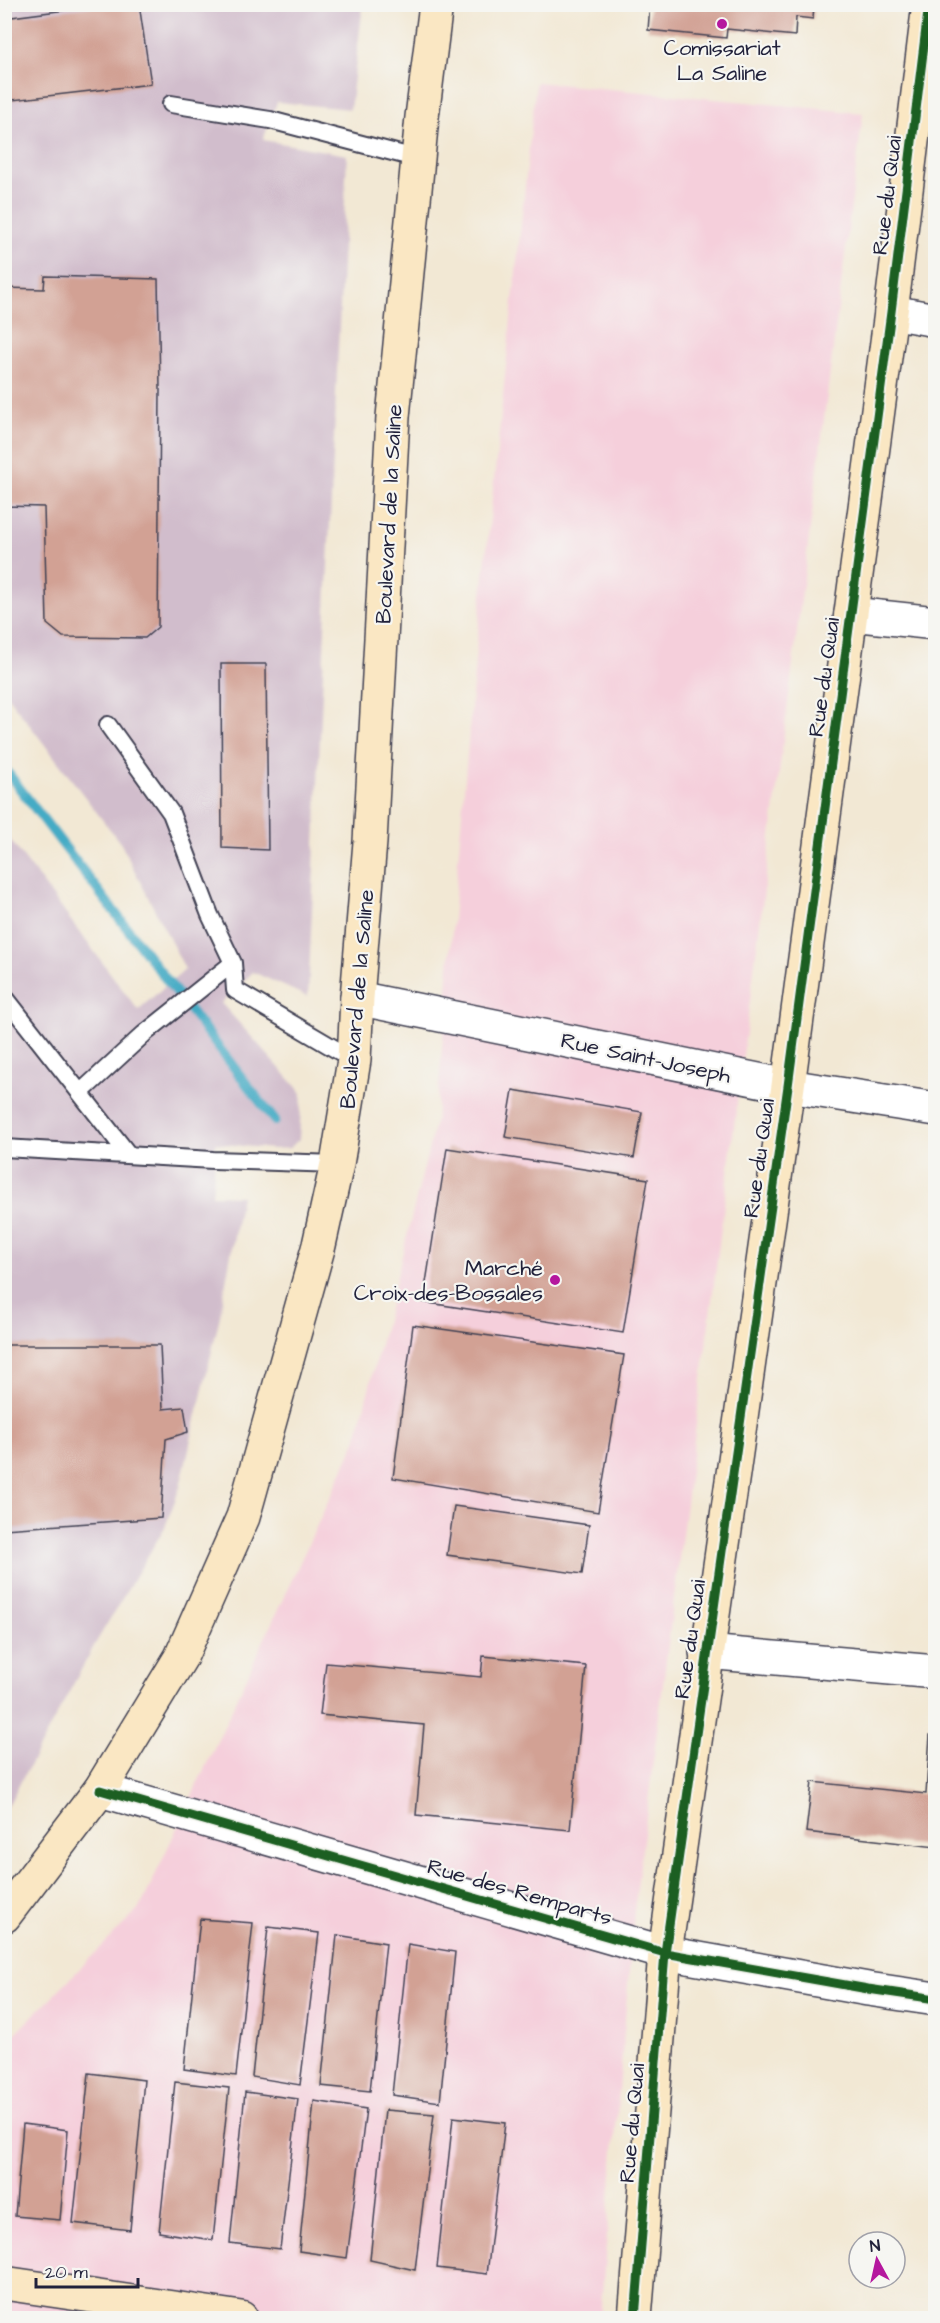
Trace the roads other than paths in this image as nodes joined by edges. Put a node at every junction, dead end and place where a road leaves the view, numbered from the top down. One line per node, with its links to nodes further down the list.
1 (436, 4): 4 (street, Boulevard de la Saline)
2 (929, 4): 5 (street, Rue du Quai)
3 (171, 104): 4 (lane)
4 (419, 159): 12 (street, Boulevard de la Saline)
5 (891, 312): 6 (street); 7 (street, Rue du Quai)
6 (936, 320)
7 (851, 614): 8 (street); 14 (street, Rue du Quai)
8 (936, 623)
9 (108, 725): 10 (lane)
10 (233, 963): 13 (lane); 15 (lane)
11 (4, 996): 15 (lane)
12 (357, 998): 13 (street, Boulevard de la Saline); 14 (street, Rue Saint-Joseph)
13 (354, 1059): 19 (street, Boulevard de la Saline)
14 (788, 1086): 16 (street, Rue Saint-Joseph); 20 (street, Rue du Quai)
15 (80, 1093): 18 (lane)
16 (936, 1109)
17 (4, 1148): 18 (lane)
18 (128, 1154): 19 (lane)
19 (337, 1164): 22 (street, Boulevard de la Saline)
20 (706, 1652): 21 (street); 24 (street, Rue du Quai)
21 (936, 1672)
22 (100, 1790): 23 (street, Boulevard de la Saline); 24 (street, Rue des Remparts)
23 (4, 1916)
24 (664, 1953): 25 (street, Rue des Remparts); 28 (street, Rue du Quai)
25 (936, 1999)
26 (4, 2283): 27 (street)
27 (241, 2319)
28 (634, 2319)

